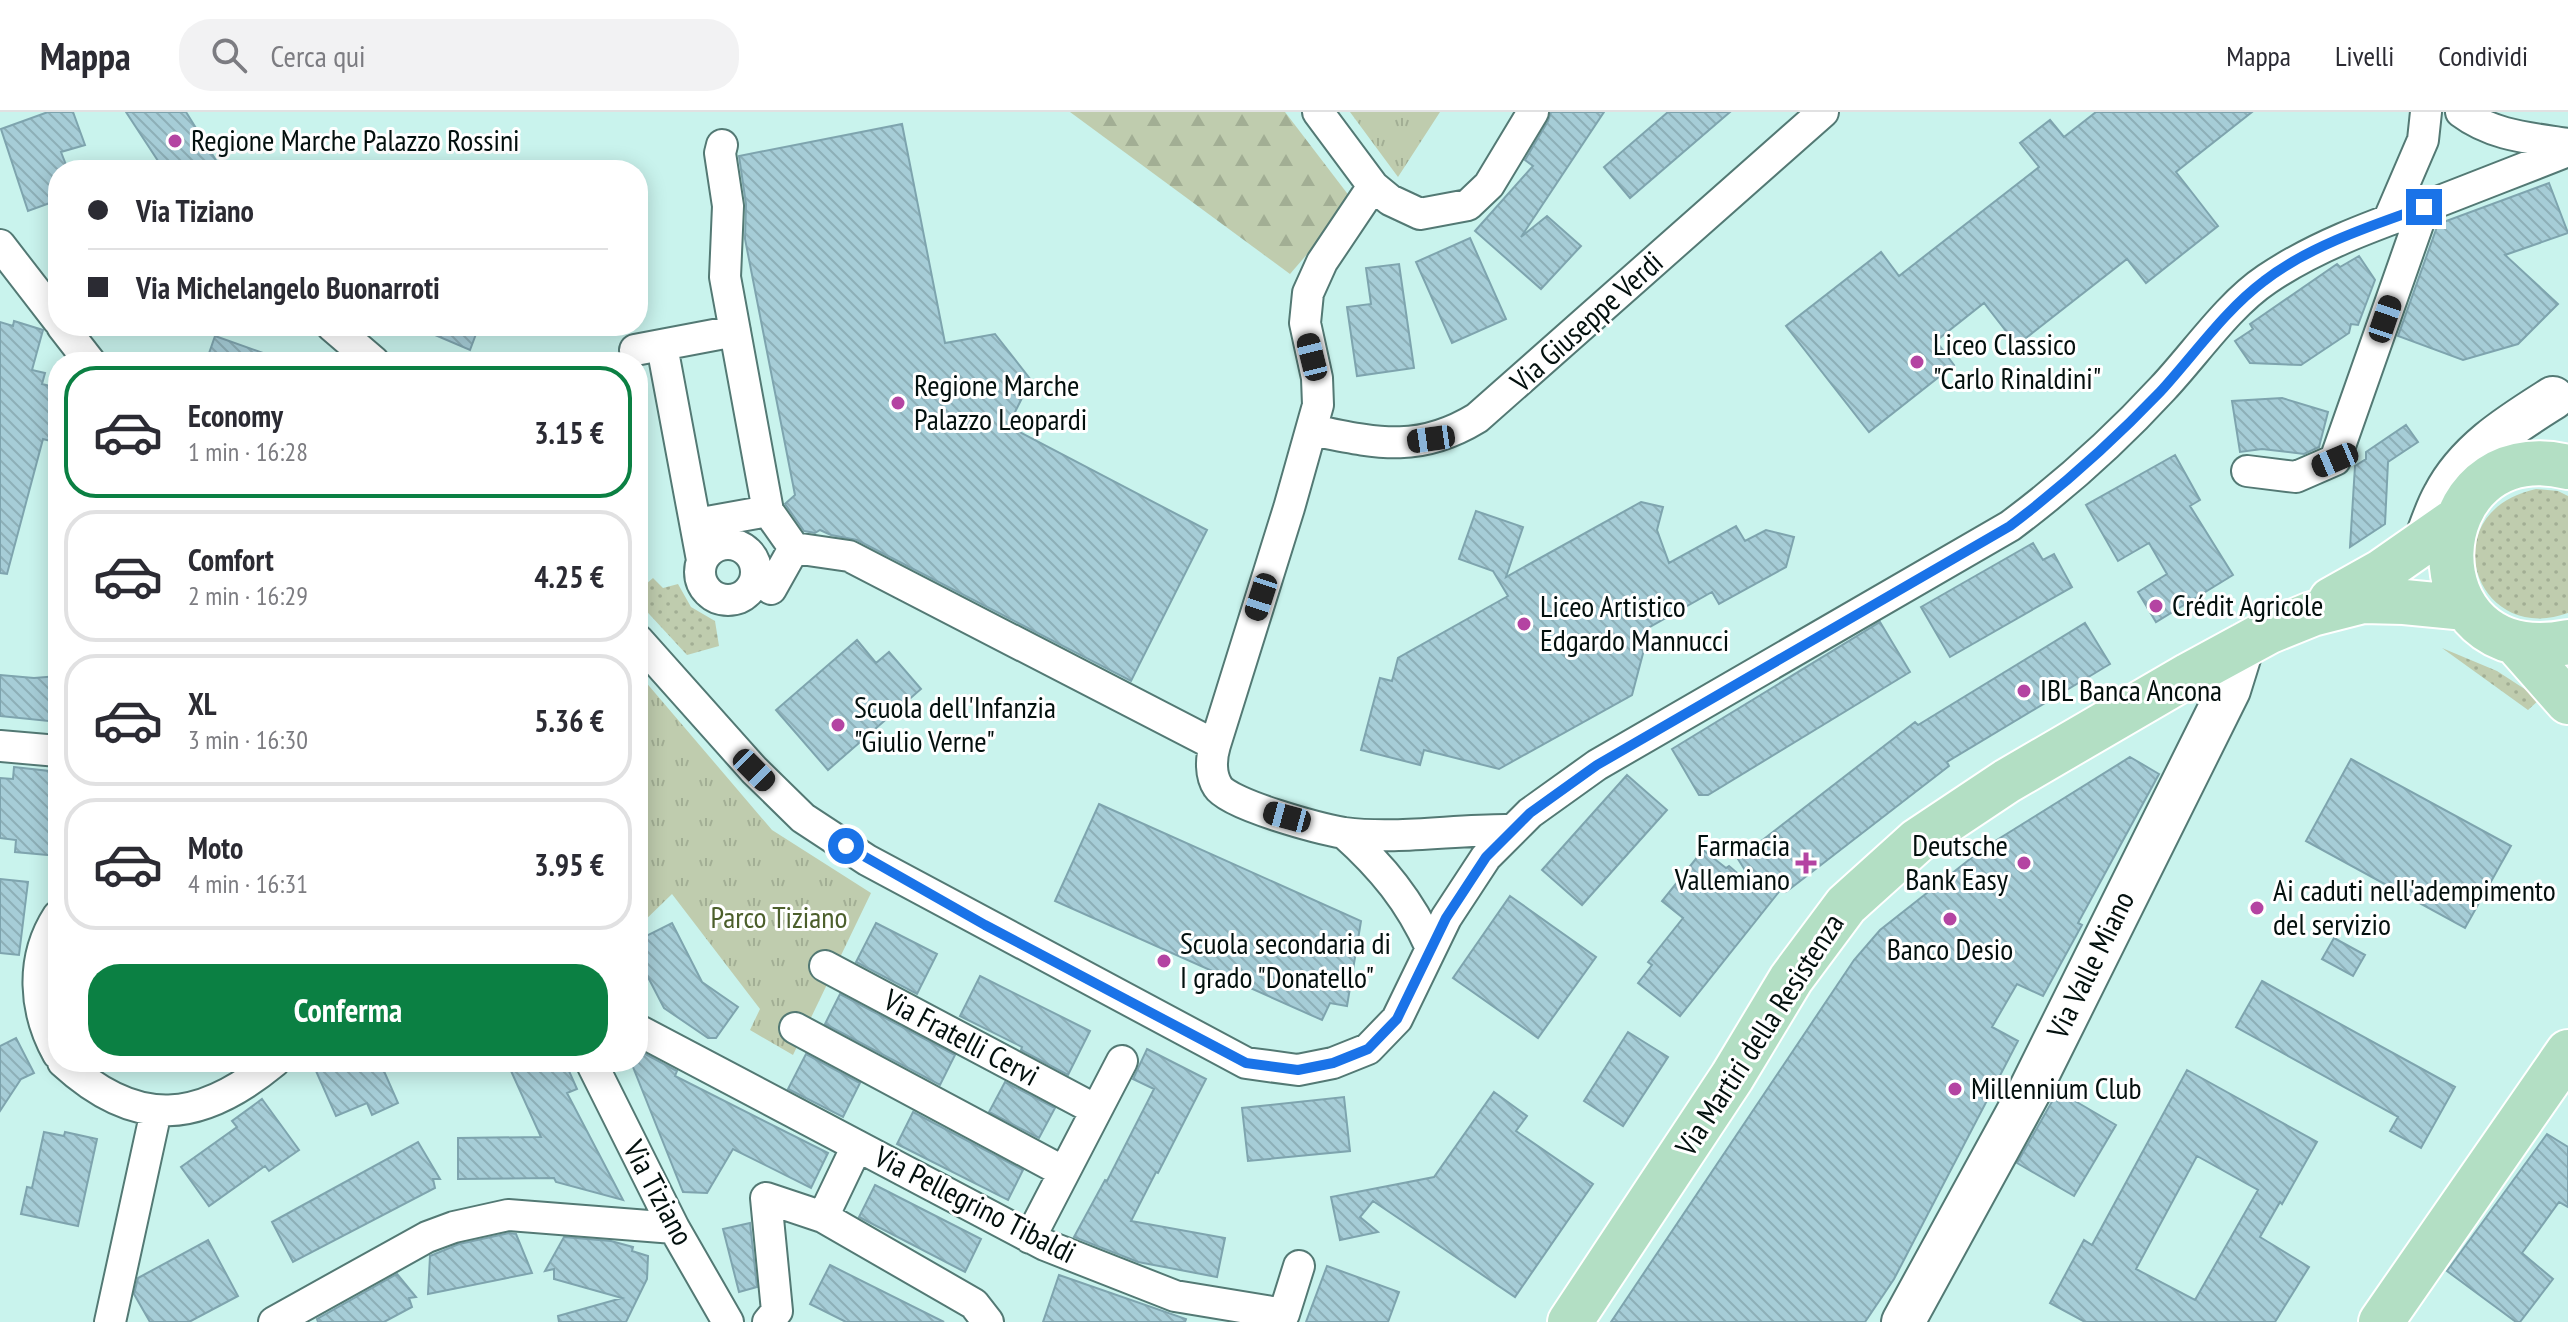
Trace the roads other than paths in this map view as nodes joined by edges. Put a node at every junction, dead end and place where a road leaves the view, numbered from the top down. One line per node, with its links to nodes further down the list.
1 (1318, 112): 9 (street)
2 (1533, 112): 9 (street)
3 (1823, 112): 20 (street, Via Giuseppe Verdi)
4 (2426, 112): 11 (street)
5 (2461, 112): 6 (street)
6 (2568, 144)
7 (722, 145): 14 (street)
8 (2568, 151): 10 (street)
9 (1373, 186): 20 (street)
10 (2424, 207): 11 (street); 23 (street)
11 (2389, 219): 40 (street)
12 (0, 245): 13 (street)
13 (48, 307)
14 (735, 331): 24 (street); 25 (street)
15 (70, 336): 17 (street)
16 (338, 341): 18 (street)
17 (82, 352)
18 (357, 352)
19 (2561, 389): 22 (street); 26 (street)
20 (1312, 430): 37 (street)
21 (2568, 467): 22 (main road)
22 (2507, 470): 26 (main road)
23 (2247, 471)
24 (768, 511): 25 (street); 27 (street)
25 (696, 524): 28 (street)
26 (2441, 530): 30 (main road); 31 (main road)
27 (794, 548): 29 (street); 37 (street)
28 (702, 560): 29 (street); 29 (street)
29 (769, 579)
30 (2466, 608): 31 (main road); 33 (main road)
31 (2312, 614): 34 (main road, Via Martiri della Resistenza)
32 (2568, 642): 33 (main road)
33 (2516, 643): 36 (main road)
34 (2243, 645): 66 (main road, Via Martiri della Resistenza); 67 (street, Via Valle Miano)
35 (648, 651): 43 (street)
36 (2568, 702)
37 (1215, 745): 41 (street)
38 (0, 746): 39 (street)
39 (48, 750)
40 (1511, 830): 41 (street); 43 (street)
41 (1344, 833): 43 (street)
42 (48, 931): 46 (street)
43 (1431, 948)
44 (825, 966): 53 (street, Via Fratelli Cervi)
45 (795, 1028): 56 (street)
46 (48, 1031)
47 (648, 1035): 55 (street, Via Pellegrino Tibaldi)
48 (2568, 1052): 68 (main road)
49 (1122, 1061): 53 (street)
50 (74, 1072): 54 (street)
51 (262, 1072): 54 (street)
52 (596, 1072): 58 (street, Via Tiziano)
53 (1096, 1110): 56 (street)
54 (156, 1111): 62 (street)
55 (857, 1146): 57 (street); 59 (street, Via Pellegrino Tibaldi)
56 (1064, 1172): 59 (street)
57 (823, 1217): 61 (street); 65 (street)
58 (674, 1228): 63 (street); 64 (street, Via Tiziano)
59 (1030, 1238): 60 (street, Via Pellegrino Tibaldi)
60 (1299, 1266)
61 (780, 1318)
62 (110, 1322)
63 (274, 1322)
64 (728, 1322)
65 (988, 1322)
66 (1570, 1322)
67 (1903, 1322)
68 (2381, 1322)

